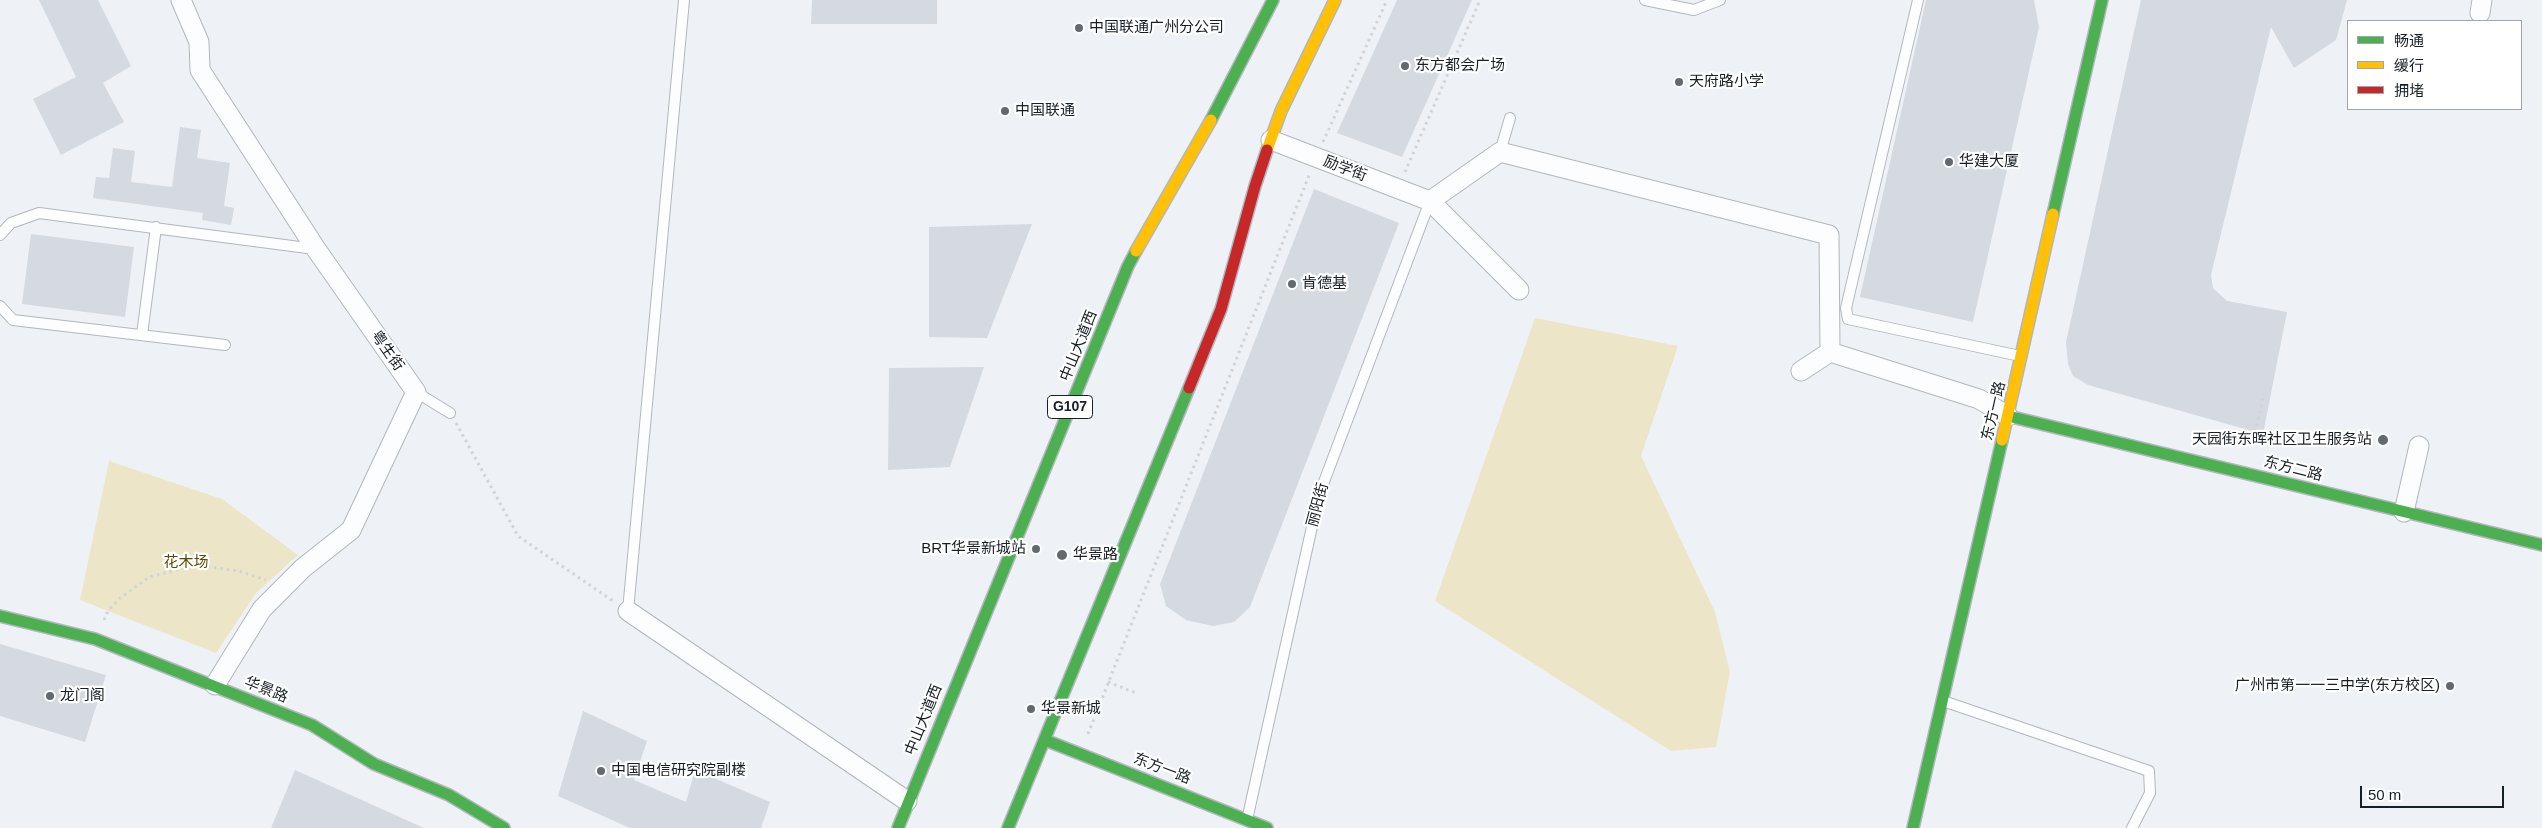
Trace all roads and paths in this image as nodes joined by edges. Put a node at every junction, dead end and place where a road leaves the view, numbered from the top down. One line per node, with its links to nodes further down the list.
1 (181, 0): 19 (street, 粤生街)
2 (684, 0): 36 (lane)
3 (1273, 0): 45 (main road, 中山大道西 / G107)
4 (1335, 0): 12 (main road)
5 (1387, 0): 14 (path)
6 (1480, 0): 15 (path)
7 (1645, 0): 8 (lane)
8 (1720, 0)
9 (1918, 0): 25 (lane)
10 (2102, 0): 25 (main road, 东方一路)
11 (1510, 118): 13 (lane)
12 (1271, 140): 14 (street, 励学街); 43 (main road)
13 (1500, 152): 16 (street); 24 (street)
14 (1316, 158): 15 (street, 励学街); 39 (path)
15 (1398, 189): 16 (street, 励学街)
16 (1425, 199): 20 (street); 46 (lane, 丽阳街)
17 (156, 227): 18 (lane); 19 (lane); 22 (lane)
18 (0, 235)
19 (316, 249): 27 (street, 粤生街)
20 (1520, 290)
21 (0, 306): 22 (lane)
22 (142, 336): 23 (lane)
23 (225, 345)
24 (1830, 352): 26 (street); 30 (street)
25 (2021, 356): 30 (main road, 东方一路)
26 (1801, 371)
27 (416, 392): 29 (lane); 35 (street)
28 (2264, 394): 31 (path)
29 (450, 413): 36 (path)
30 (2008, 416): 33 (main road, 东方二路); 42 (main road, 东方一路)
31 (2252, 445)
32 (2419, 446): 33 (street)
33 (2404, 512): 34 (main road, 东方二路)
34 (2542, 545)
35 (286, 585): 38 (path); 40 (street)
36 (628, 611): 45 (street)
37 (0, 616): 38 (main road, 华景路)
38 (95, 639): 40 (main road, 华景路)
39 (1108, 682): 41 (path); 44 (path)
40 (215, 685): 47 (main road, 华景路)
41 (1136, 693)
42 (1942, 701): 51 (main road, 东方一路); 52 (lane)
43 (1045, 740): 44 (main road, 东方一路); 49 (main road)
44 (1080, 754): 46 (main road, 东方一路)
45 (907, 801): 48 (main road, 中山大道西 / G107)
46 (1246, 824): 50 (main road, 东方一路)
47 (504, 828)
48 (898, 828)
49 (1008, 828)
50 (1267, 828)
51 (1913, 828)
52 (2132, 828)

